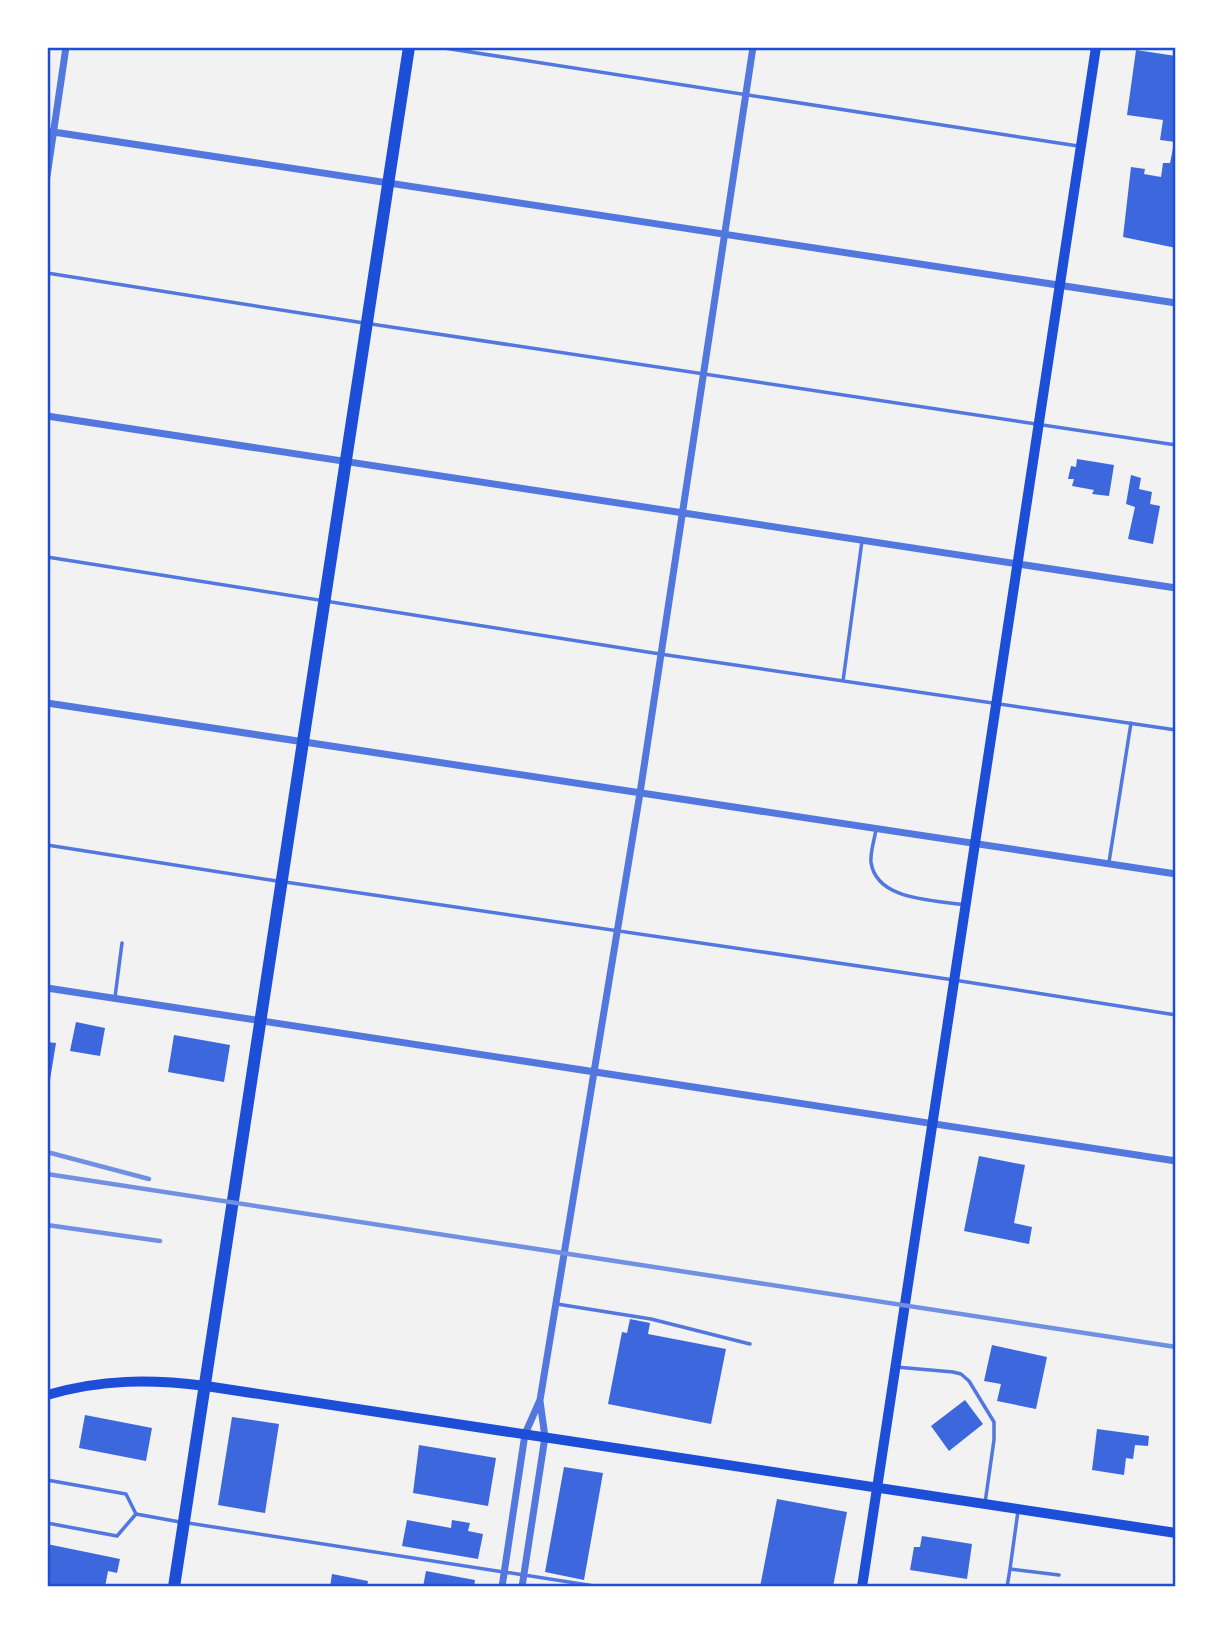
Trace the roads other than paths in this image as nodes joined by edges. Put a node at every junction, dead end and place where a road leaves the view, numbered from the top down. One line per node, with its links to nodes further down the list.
1 (66, 47): 9 (street)
2 (409, 47): 12 (main road)
3 (438, 47): 7 (lane)
4 (479, 47): 7 (lane)
5 (753, 47): 8 (street)
6 (1096, 47): 10 (main road)
7 (478, 53): 8 (lane)
8 (746, 94): 10 (lane); 13 (street)
9 (50, 131): 11 (street); 12 (street)
10 (1080, 147): 15 (main road)
11 (47, 176)
12 (388, 182): 13 (street); 17 (main road)
13 (724, 234): 15 (street); 18 (street)
14 (47, 273): 17 (lane)
15 (1060, 284): 16 (street); 20 (main road)
16 (1176, 303)
17 (367, 323): 18 (lane); 22 (main road)
18 (703, 372): 20 (lane); 23 (street)
19 (47, 416): 22 (street)
20 (1039, 423): 21 (lane); 26 (main road)
21 (1176, 444)
22 (346, 462): 23 (street); 28 (main road)
23 (682, 513): 24 (street); 29 (street)
24 (862, 540): 26 (street); 30 (lane)
25 (47, 557): 28 (lane)
26 (1018, 564): 27 (street); 32 (main road)
27 (1176, 588)
28 (324, 603): 29 (lane); 35 (main road)
29 (660, 654): 30 (lane); 36 (street)
30 (843, 681): 32 (lane)
31 (47, 703): 35 (street)
32 (997, 703): 33 (lane); 38 (main road)
33 (1131, 723): 34 (lane); 40 (lane)
34 (1176, 730)
35 (303, 742): 36 (street); 42 (main road)
36 (640, 793): 37 (street); 44 (street)
37 (876, 829): 38 (street); 43 (lane)
38 (976, 844): 40 (street); 43 (main road)
39 (47, 845): 42 (lane)
40 (1108, 864): 41 (street)
41 (1176, 874)
42 (281, 882): 44 (lane); 50 (main road)
43 (966, 905): 46 (main road)
44 (617, 931): 46 (lane); 51 (street)
45 (122, 943): 48 (lane)
46 (954, 980): 49 (lane); 52 (main road)
47 (47, 988): 48 (street)
48 (114, 998): 50 (street)
49 (1176, 1015)
50 (261, 1021): 51 (street); 57 (main road)
51 (594, 1073): 52 (street); 54 (street)
52 (931, 1124): 53 (street); 56 (main road)
53 (1176, 1161)
54 (556, 1304): 55 (lane); 59 (street)
55 (750, 1344)
56 (894, 1367): 63 (main road); 64 (lane)
57 (206, 1386): 58 (main road); 60 (main road); 67 (main road)
58 (47, 1395)
59 (540, 1400): 60 (street); 61 (street)
60 (524, 1434): 61 (main road); 71 (street)
61 (545, 1437): 63 (main road); 72 (street)
62 (47, 1480): 66 (lane)
63 (877, 1487): 64 (main road); 78 (main road)
64 (985, 1504): 65 (main road)
65 (1019, 1509): 69 (main road); 70 (lane)
66 (135, 1514): 67 (lane); 68 (lane)
67 (184, 1522): 71 (lane); 74 (main road)
68 (47, 1523)
69 (1176, 1533)
70 (1010, 1569): 73 (lane); 79 (lane)
71 (505, 1572): 72 (lane); 75 (street)
72 (523, 1574): 76 (street); 77 (lane)
73 (1059, 1575)
74 (174, 1587)
75 (502, 1587)
76 (522, 1587)
77 (601, 1587)
78 (862, 1587)
79 (1007, 1587)

